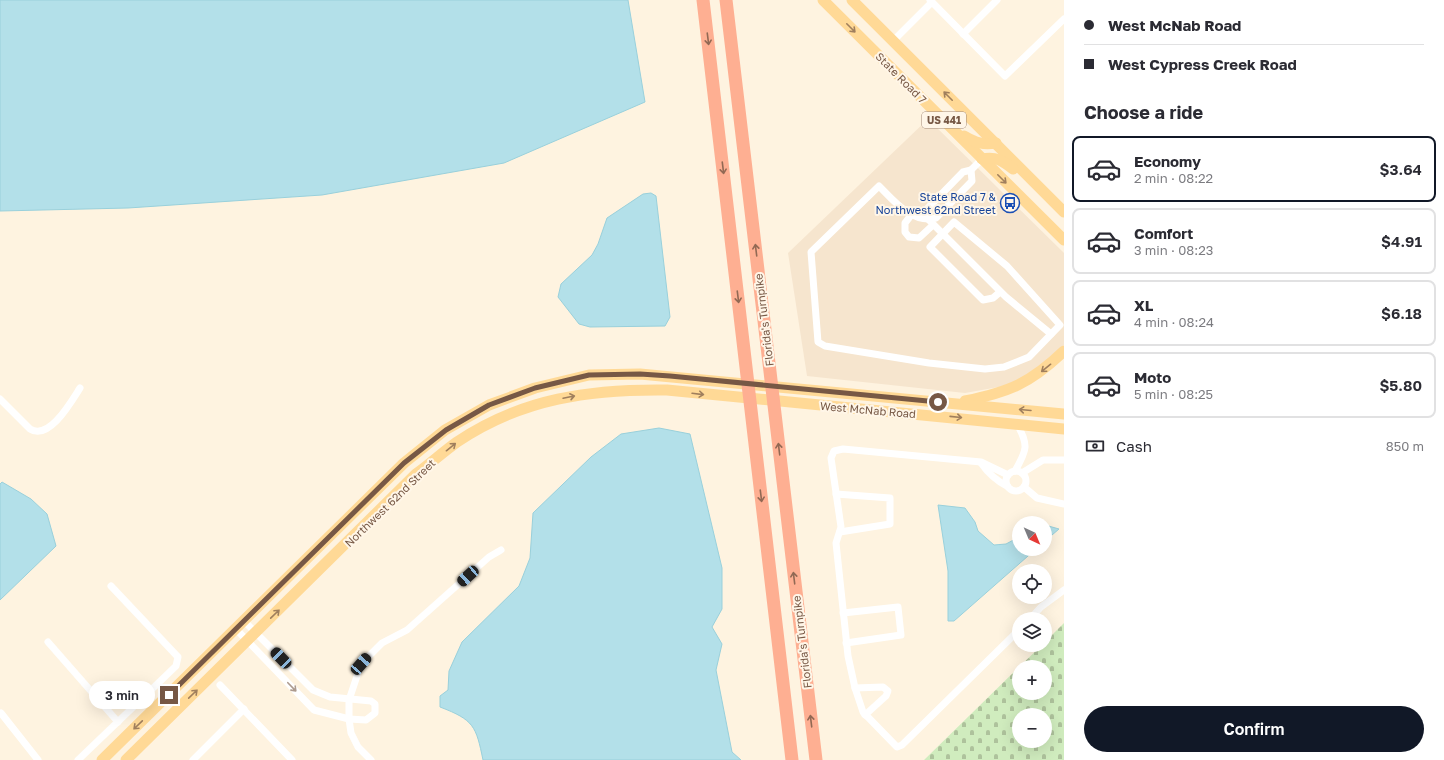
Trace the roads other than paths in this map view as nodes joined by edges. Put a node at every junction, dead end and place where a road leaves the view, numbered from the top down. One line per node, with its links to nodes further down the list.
1 (703, 0): 70 (highway, one-way to 70)
2 (726, 0): 71 (highway, Florida's Turnpike, one-way to 2)
3 (823, 0): 10 (main road, State Road 7 / US 441, one-way to 10)
4 (852, 0): 9 (main road, State Road 7 / US 441)
5 (997, 0): 8 (street)
6 (931, 1): 8 (street); 9 (street)
7 (1064, 19): 8 (street)
8 (963, 34)
9 (893, 41): 11 (main road, State Road 7 / US 441, one-way to 9)
10 (953, 130): 11 (main road); 12 (main road, State Road 7 / US 441)
11 (996, 143): 14 (main road, State Road 7 / US 441)
12 (982, 159): 13 (street); 14 (main road); 21 (main road, State Road 7 / US 441, one-way to 21)
13 (972, 170): 15 (street); 16 (street)
14 (1039, 188): 17 (main road, State Road 7 / US 441)
15 (935, 201): 16 (street); 19 (street)
16 (944, 209): 19 (street)
17 (1064, 212)
18 (912, 214): 19 (street); 19 (street); 23 (street)
19 (930, 222): 20 (street)
20 (943, 234): 22 (street); 22 (street); 23 (street)
21 (1064, 240)
22 (1000, 292): 23 (street)
23 (1052, 334)
24 (1064, 352): 29 (main road, one-way to 29)
25 (80, 388): 27 (street)
26 (794, 388): 29 (main road, West McNab Road); 48 (main road, Northwest 62nd Street)
27 (0, 399)
28 (791, 403): 31 (main road, West McNab Road, one-way to 31); 50 (main road, Northwest 62nd Street, one-way to 28)
29 (953, 403): 30 (main road, West McNab Road, one-way to 29)
30 (1064, 414)
31 (1017, 424): 32 (main road, West McNab Road); 35 (street)
32 (1064, 429)
33 (1064, 460): 36 (street)
34 (980, 462): 37 (street); 38 (street); 40 (street)
35 (1015, 471): 36 (street); 37 (street)
36 (1022, 473): 39 (street)
37 (1008, 475): 38 (street)
38 (1007, 486): 39 (street)
39 (1024, 488): 41 (street)
40 (836, 494): 42 (street); 42 (street)
41 (1064, 504)
42 (840, 532): 47 (street)
43 (501, 550): 57 (street)
44 (111, 586): 62 (street)
45 (1064, 590): 46 (street)
46 (1036, 612)
47 (843, 613): 54 (street); 54 (street)
48 (244, 621): 49 (main road, Northwest 62nd Street); 50 (street)
49 (236, 629): 52 (street); 65 (main road, Northwest 62nd Street, one-way to 65)
50 (256, 632): 52 (main road, Northwest 62nd Street); 57 (street)
51 (1012, 637): 60 (street)
52 (247, 641): 61 (street, one-way to 61); 66 (main road, Northwest 62nd Street, one-way to 52)
53 (48, 642): 62 (street)
54 (846, 643): 56 (street)
55 (220, 685): 58 (street)
56 (855, 688): 60 (street); 60 (street)
57 (349, 700): 61 (street); 61 (street)
58 (244, 709): 67 (street); 68 (street)
59 (1, 713): 63 (street)
60 (866, 715)
61 (349, 719): 69 (street)
62 (118, 722): 64 (street)
63 (38, 760)
64 (78, 760)
65 (102, 760)
66 (126, 760)
67 (193, 760)
68 (292, 760)
69 (371, 760)
70 (792, 760)
71 (816, 760)

